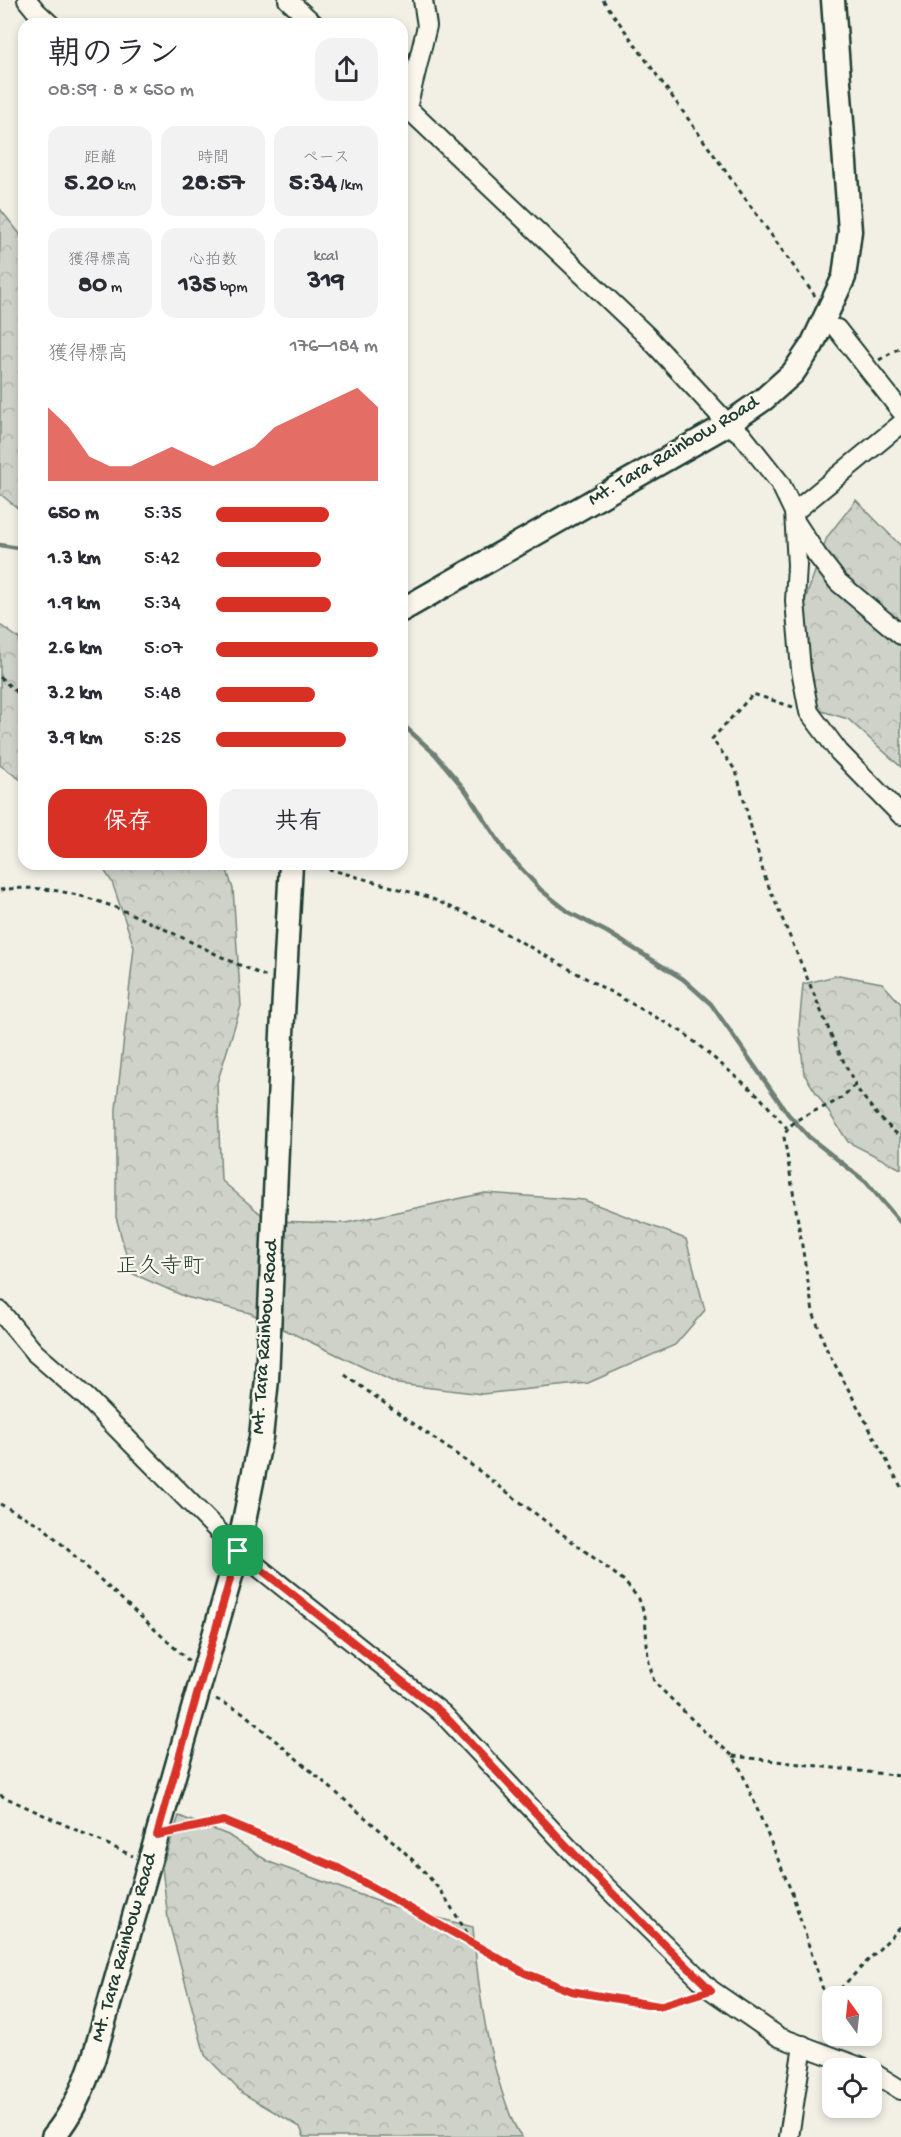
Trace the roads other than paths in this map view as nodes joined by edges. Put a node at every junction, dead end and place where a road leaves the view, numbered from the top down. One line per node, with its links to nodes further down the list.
1 (27, 0): 5 (street)
2 (288, 0): 6 (street)
3 (423, 0): 7 (street)
4 (833, 0): 11 (street, Mt. Tara Rainbow Road)
5 (44, 18)
6 (308, 18)
7 (408, 91)
8 (408, 109): 11 (street)
9 (837, 329): 10 (street)
10 (901, 411)
11 (728, 424): 13 (street); 14 (street, Mt. Tara Rainbow Road)
12 (901, 424): 13 (street)
13 (794, 516): 15 (street); 16 (street)
14 (408, 607)
15 (901, 634)
16 (901, 815)
17 (291, 870): 19 (street, Mt. Tara Rainbow Road)
18 (0, 1311): 19 (street)
19 (238, 1551): 20 (street); 24 (street, Mt. Tara Rainbow Road)
20 (803, 2045): 21 (street); 25 (street)
21 (837, 2058)
22 (882, 2078): 23 (street)
23 (901, 2090)
24 (53, 2137)
25 (789, 2137)

